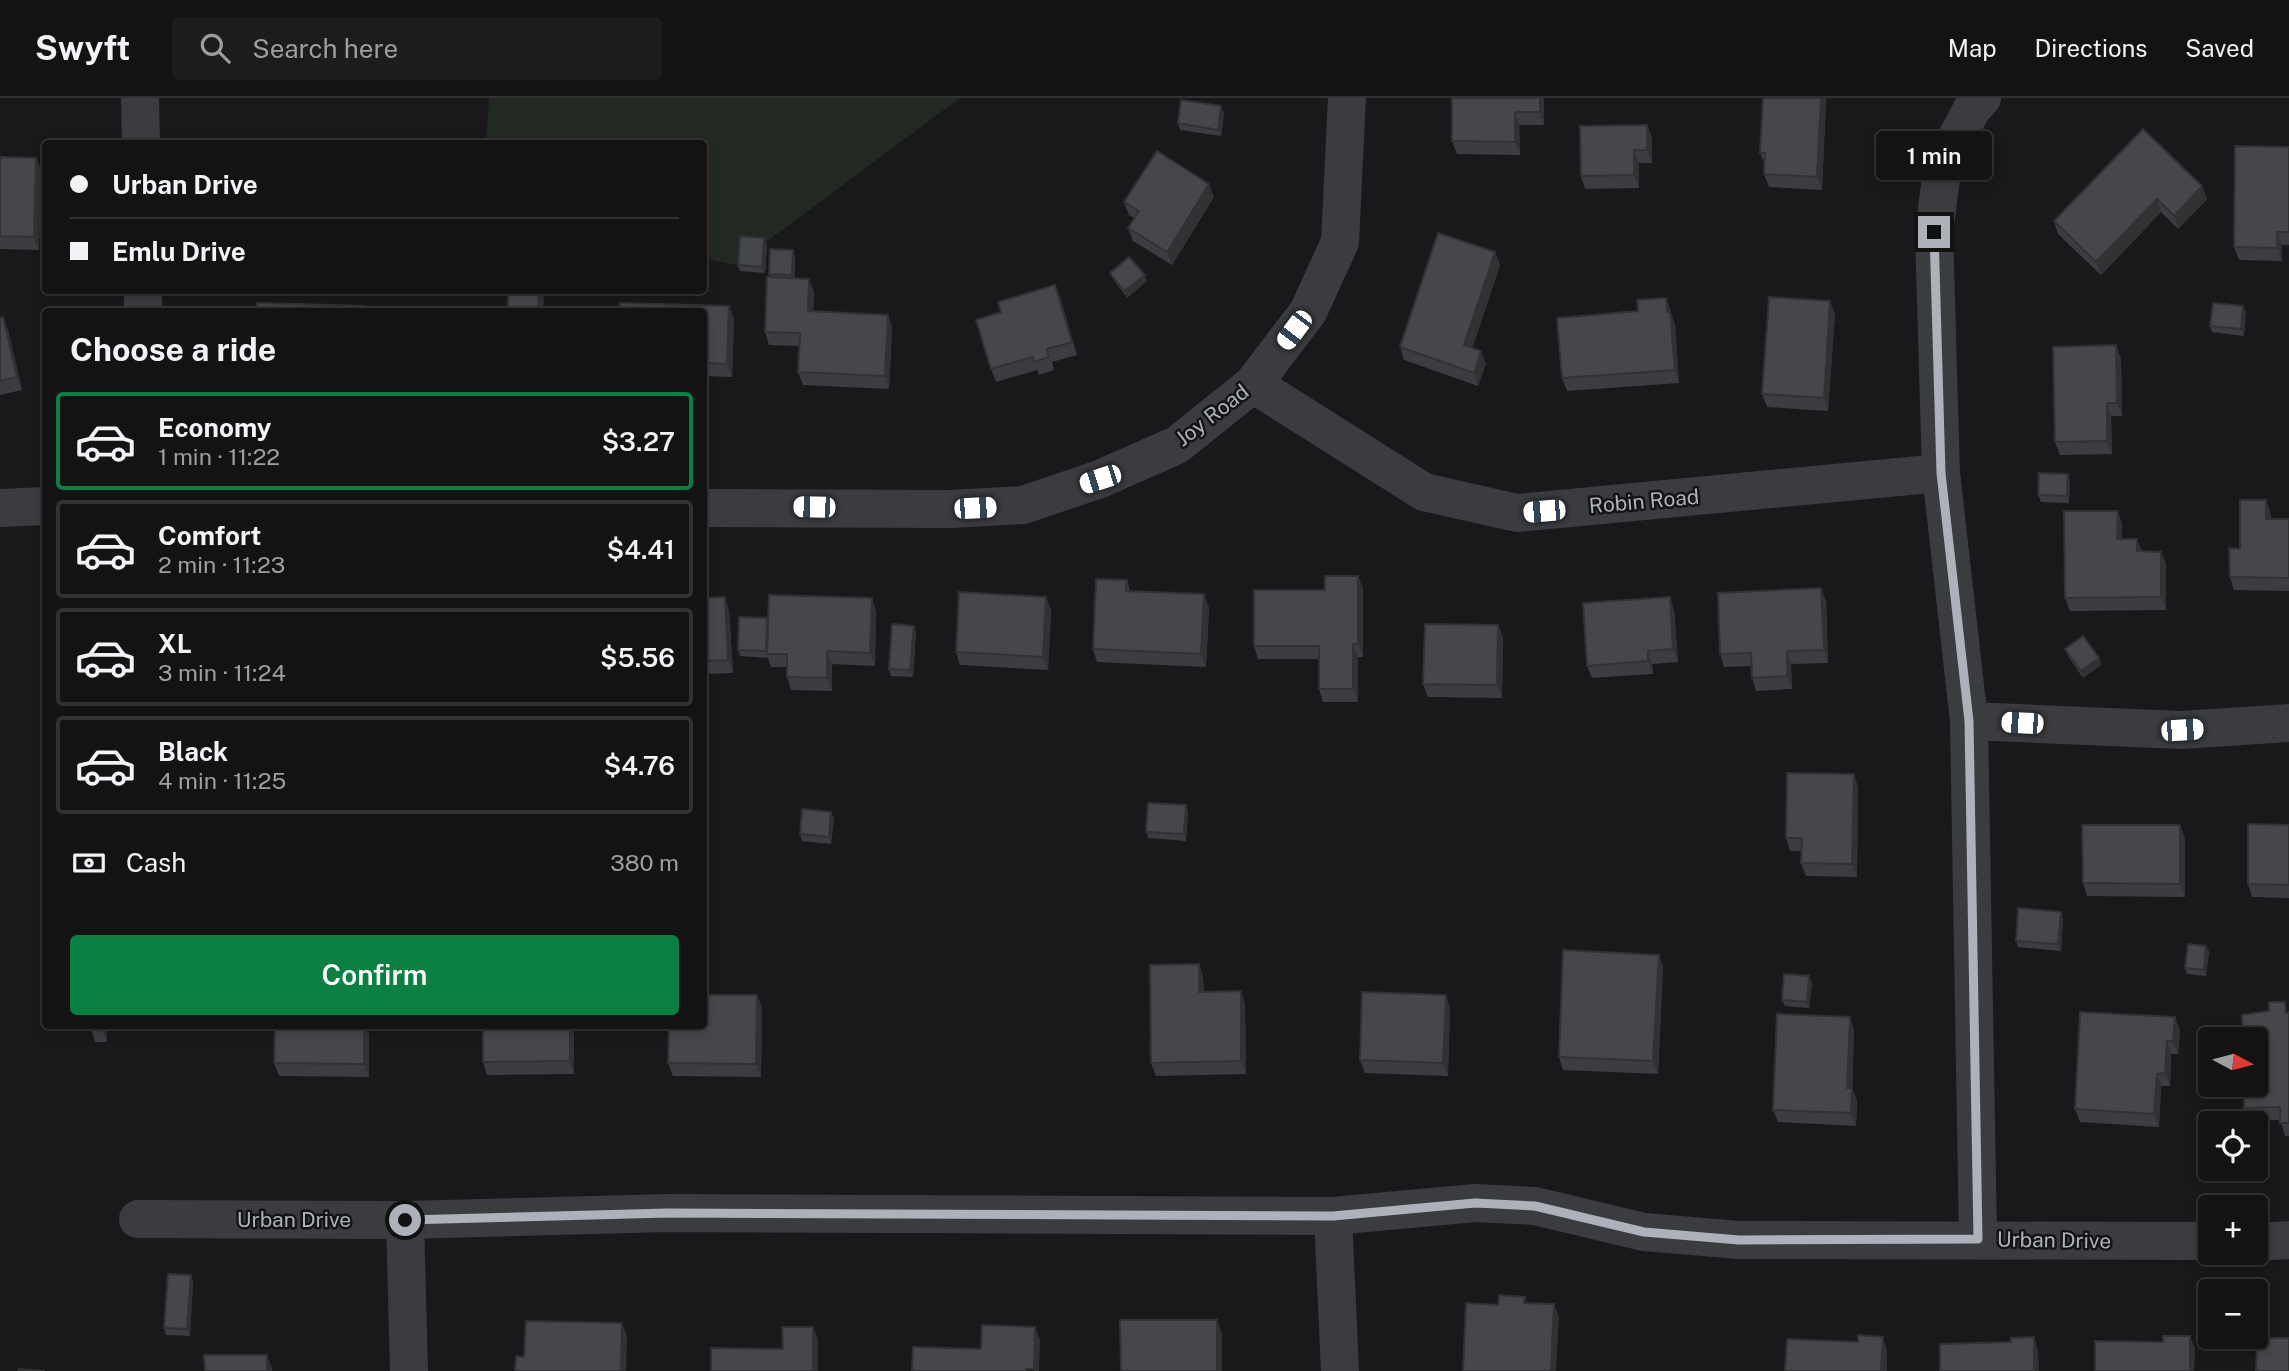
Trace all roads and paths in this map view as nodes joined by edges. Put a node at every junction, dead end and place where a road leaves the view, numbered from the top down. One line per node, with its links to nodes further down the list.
1 (140, 98): 4 (street)
2 (1347, 98): 5 (street, Joy Road)
3 (1982, 98): 6 (street)
4 (141, 140)
5 (1253, 384): 6 (street, Robin Road); 9 (street, Joy Road)
6 (1941, 473): 10 (street)
7 (42, 506): 8 (street)
8 (0, 508)
9 (707, 508)
10 (1969, 721): 11 (street); 15 (street)
11 (2289, 723)
12 (1333, 1216): 14 (street, Urban Drive); 15 (street, Urban Drive); 20 (street)
13 (138, 1219): 14 (street, Urban Drive)
14 (405, 1220): 19 (street)
15 (1978, 1239): 17 (street, Urban Drive)
16 (2289, 1240): 18 (street)
17 (2198, 1241)
18 (2268, 1241)
19 (409, 1371)
20 (1340, 1371)

